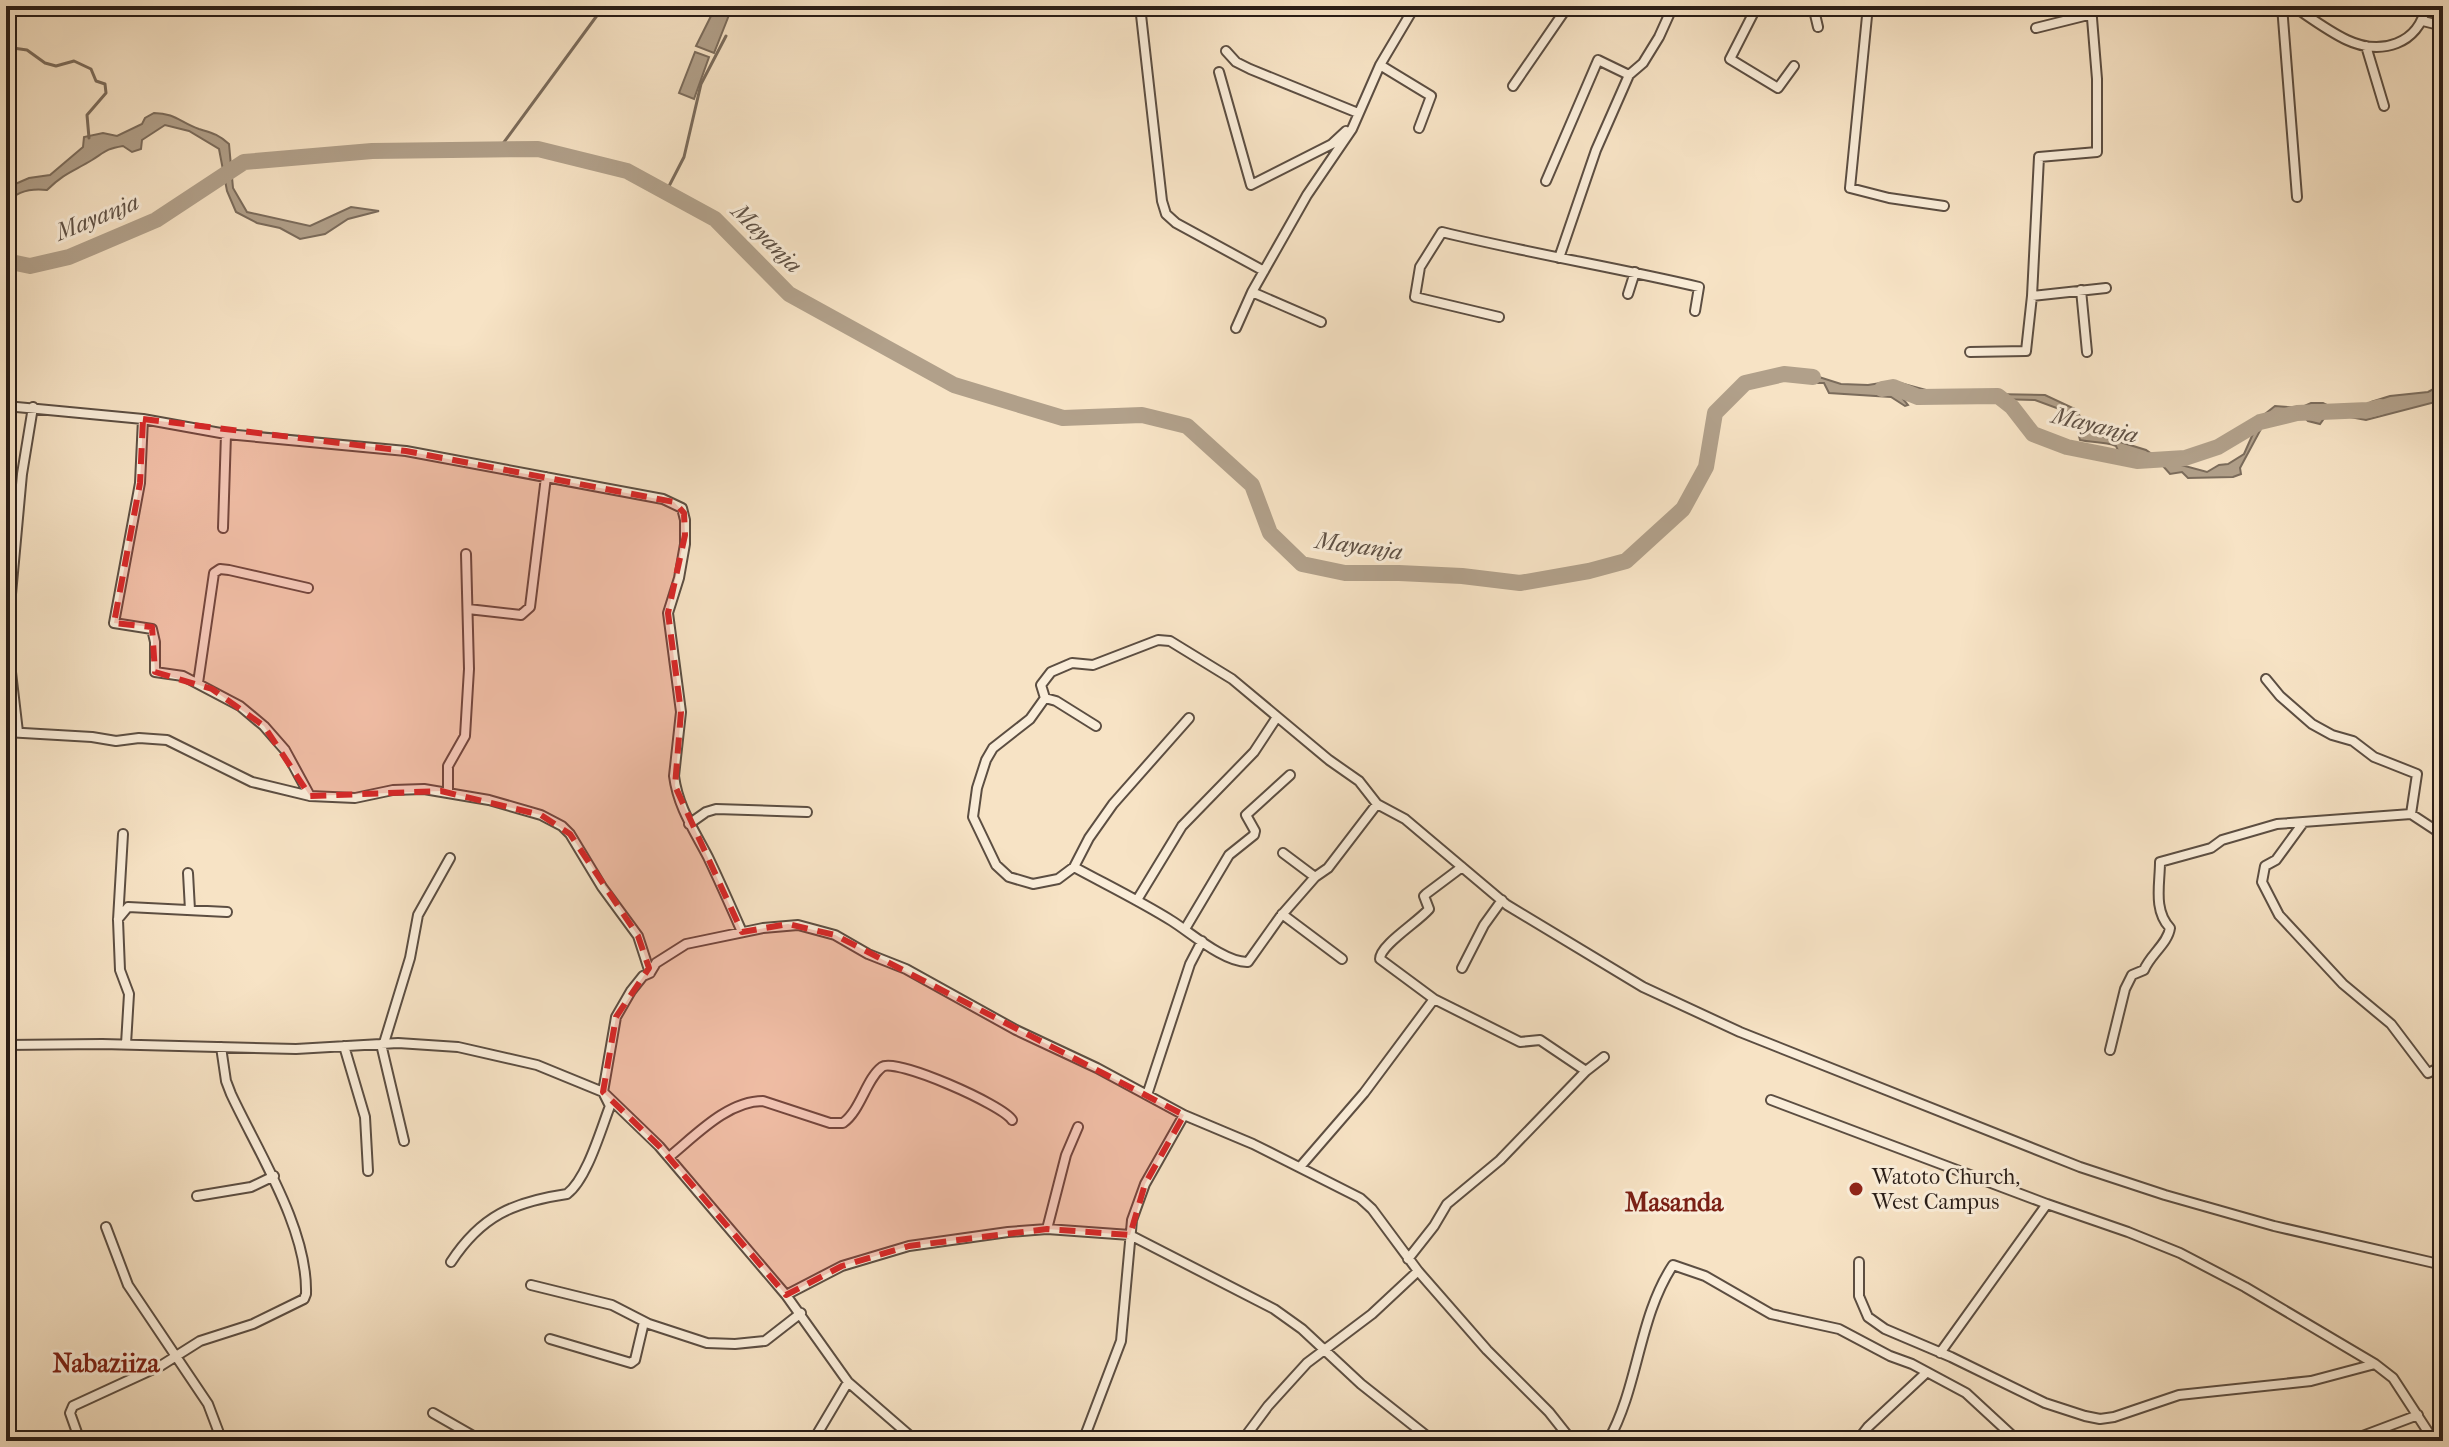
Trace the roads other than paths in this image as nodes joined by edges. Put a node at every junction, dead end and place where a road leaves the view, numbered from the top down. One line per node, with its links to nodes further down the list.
1 (1140, 6): 31 (street)
2 (1415, 6): 18 (street)
3 (1568, 6): 22 (street)
4 (1673, 6): 21 (street)
5 (1757, 6): 19 (street)
6 (1813, 6): 14 (street)
7 (1868, 6): 29 (street)
8 (2282, 6): 28 (street)
9 (2293, 6): 16 (street)
10 (2426, 6): 12 (street)
11 (2091, 10): 15 (street); 37 (street)
12 (2423, 21): 13 (street); 16 (street)
13 (2443, 26)
14 (1818, 27)
15 (2036, 28)
16 (2366, 46): 23 (street)
17 (1226, 51): 24 (street)
18 (1380, 65): 24 (street); 25 (street)
19 (1794, 66)
20 (1219, 72): 26 (street)
21 (1629, 75): 27 (street); 30 (street)
22 (1513, 86)
23 (2384, 106)
24 (1358, 113): 26 (street)
25 (1419, 128)
26 (1352, 129): 31 (street)
27 (1546, 181)
28 (2297, 197)
29 (1944, 206)
30 (1559, 258): 32 (street); 39 (street)
31 (1264, 271): 35 (street)
32 (1635, 272): 36 (street); 38 (street)
33 (2106, 288): 34 (street)
34 (2081, 290): 37 (street); 43 (street)
35 (1252, 292): 40 (street); 41 (street)
36 (1628, 294)
37 (2032, 296): 42 (street)
38 (1695, 311)
39 (1499, 317)
40 (1321, 322)
41 (1236, 328)
42 (1970, 352)
43 (2087, 352)
44 (6, 406): 45 (street)
45 (33, 407): 46 (street); 60 (street)
46 (143, 419): 47 (street); 54 (street)
47 (226, 434): 48 (street); 49 (street)
48 (546, 477): 52 (street); 68 (street)
49 (223, 528)
50 (466, 554): 52 (street)
51 (308, 588): 54 (street)
52 (468, 609): 62 (street)
53 (2266, 679): 66 (street)
54 (198, 683): 63 (street)
55 (1045, 698): 56 (street); 58 (street); 73 (street)
56 (1277, 717): 64 (street); 77 (street)
57 (1189, 718): 73 (street)
58 (1096, 726)
59 (6, 732): 60 (street)
60 (18, 732): 63 (street)
61 (1290, 775): 83 (street)
62 (448, 792): 63 (street); 88 (street)
63 (310, 796)
64 (1377, 804): 74 (street); 76 (street)
65 (807, 812): 68 (street)
66 (2411, 814): 67 (street); 70 (street)
67 (2303, 823): 95 (street); 97 (street)
68 (689, 824): 84 (street)
69 (123, 834): 82 (street)
70 (2443, 835)
71 (1283, 853): 76 (street)
72 (450, 858): 91 (street)
73 (1074, 867): 77 (street)
74 (1462, 867): 78 (street); 89 (street)
75 (188, 873): 79 (street)
76 (1315, 877): 81 (street)
77 (1137, 900): 83 (street)
78 (1502, 900): 87 (street); 118 (street)
79 (190, 910): 80 (street); 82 (street)
80 (227, 912)
81 (1282, 914): 85 (street); 86 (street)
82 (118, 920): 90 (street)
83 (1185, 929): 85 (street)
84 (742, 932): 88 (street); 100 (street)
85 (1202, 941): 100 (street)
86 (1342, 959)
87 (1462, 968)
88 (650, 973): 99 (street)
89 (1434, 999): 98 (street); 107 (street)
90 (126, 1044): 92 (street); 94 (street)
91 (382, 1044): 93 (street); 99 (street); 105 (street)
92 (6, 1045)
93 (344, 1046): 94 (street); 108 (street)
94 (221, 1047): 109 (street)
95 (2110, 1050)
96 (1604, 1057): 98 (street)
97 (2443, 1066)
98 (1586, 1071): 115 (street)
99 (603, 1092): 106 (street); 116 (street)
100 (1147, 1095): 102 (street)
101 (1771, 1100): 111 (street)
102 (1184, 1115): 107 (street); 114 (street)
103 (1012, 1120): 106 (street)
104 (1078, 1127): 113 (street)
105 (404, 1141)
106 (669, 1157): 121 (street)
107 (1300, 1167): 115 (street)
108 (368, 1171)
109 (274, 1176): 110 (street); 127 (street)
110 (197, 1196)
111 (2047, 1204): 126 (street); 128 (street)
112 (106, 1227): 127 (street)
113 (1047, 1229): 114 (street); 121 (street)
114 (1130, 1235): 125 (street); 139 (street)
115 (1408, 1259): 119 (street)
116 (451, 1262)
117 (1859, 1262): 126 (street)
118 (2443, 1265)
119 (1418, 1271): 125 (street); 142 (street)
120 (531, 1285): 123 (street)
121 (786, 1295): 122 (street)
122 (801, 1313): 123 (street); 130 (street)
123 (644, 1322): 124 (street)
124 (550, 1339)
125 (1324, 1349): 140 (street); 141 (street)
126 (1940, 1353): 128 (street)
127 (175, 1355): 134 (street); 135 (street)
128 (2375, 1364): 132 (street)
129 (1926, 1373): 143 (street); 144 (street); 145 (street)
130 (848, 1382): 137 (street); 138 (street)
131 (433, 1413): 136 (street)
132 (2418, 1415): 133 (street); 148 (street)
133 (2380, 1431): 146 (street); 147 (street)
134 (80, 1441)
135 (222, 1441)
136 (482, 1441)
137 (813, 1441)
138 (916, 1441)
139 (1083, 1441)
140 (1242, 1441)
141 (1433, 1441)
142 (1572, 1441)
143 (1608, 1441)
144 (1857, 1441)
145 (2018, 1441)
146 (2349, 1441)
147 (2378, 1441)
148 (2434, 1441)

